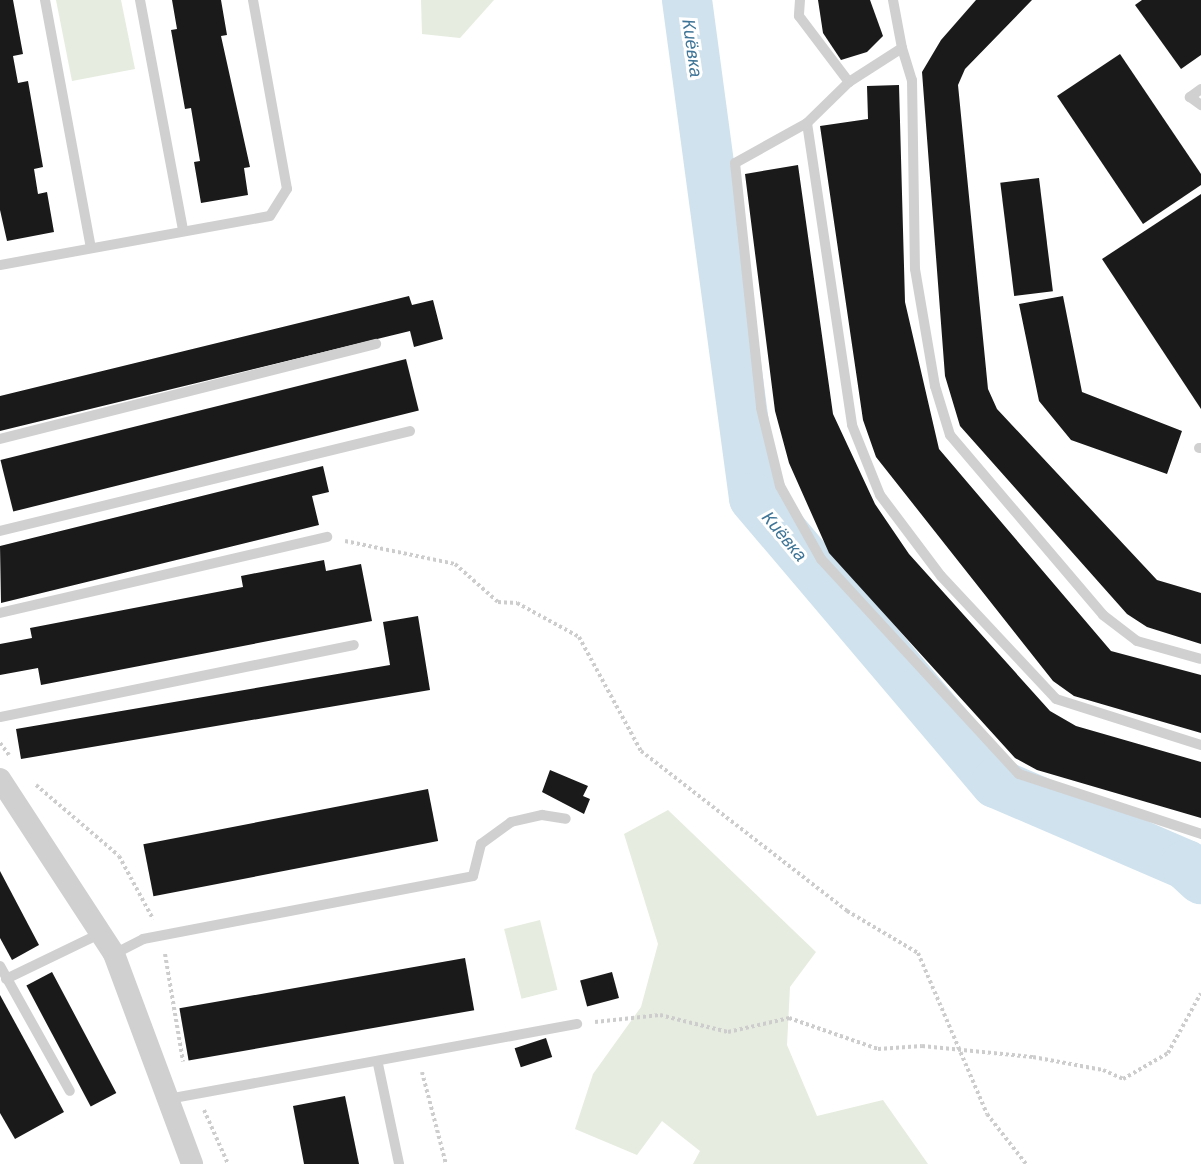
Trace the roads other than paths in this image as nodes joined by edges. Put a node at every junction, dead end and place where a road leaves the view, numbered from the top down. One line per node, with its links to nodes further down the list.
1 (45, 0): 12 (lane)
2 (140, 0): 11 (lane)
3 (253, 0): 11 (lane)
4 (800, 0): 7 (lane)
5 (893, 0): 6 (lane)
6 (902, 48): 7 (lane); 21 (lane)
7 (849, 82): 10 (lane)
8 (1201, 89): 9 (lane)
9 (1201, 105)
10 (807, 123): 23 (lane); 26 (lane)
11 (183, 230): 12 (lane)
12 (91, 247): 13 (lane)
13 (0, 265)
14 (376, 344): 16 (lane)
15 (410, 431): 17 (lane)
16 (0, 439)
17 (0, 531)
18 (327, 537): 19 (lane)
19 (0, 613)
20 (354, 645): 22 (lane)
21 (1201, 659)
22 (0, 717)
23 (1201, 745)
24 (0, 779): 27 (street)
25 (566, 819): 28 (lane)
26 (1201, 834)
27 (99, 934): 28 (street); 30 (lane)
28 (114, 954): 34 (street)
29 (0, 966): 30 (lane)
30 (6, 979): 33 (lane)
31 (577, 1024): 32 (lane)
32 (378, 1064): 34 (lane); 36 (lane)
33 (70, 1091)
34 (168, 1099): 35 (street)
35 (192, 1164)
36 (399, 1164)

